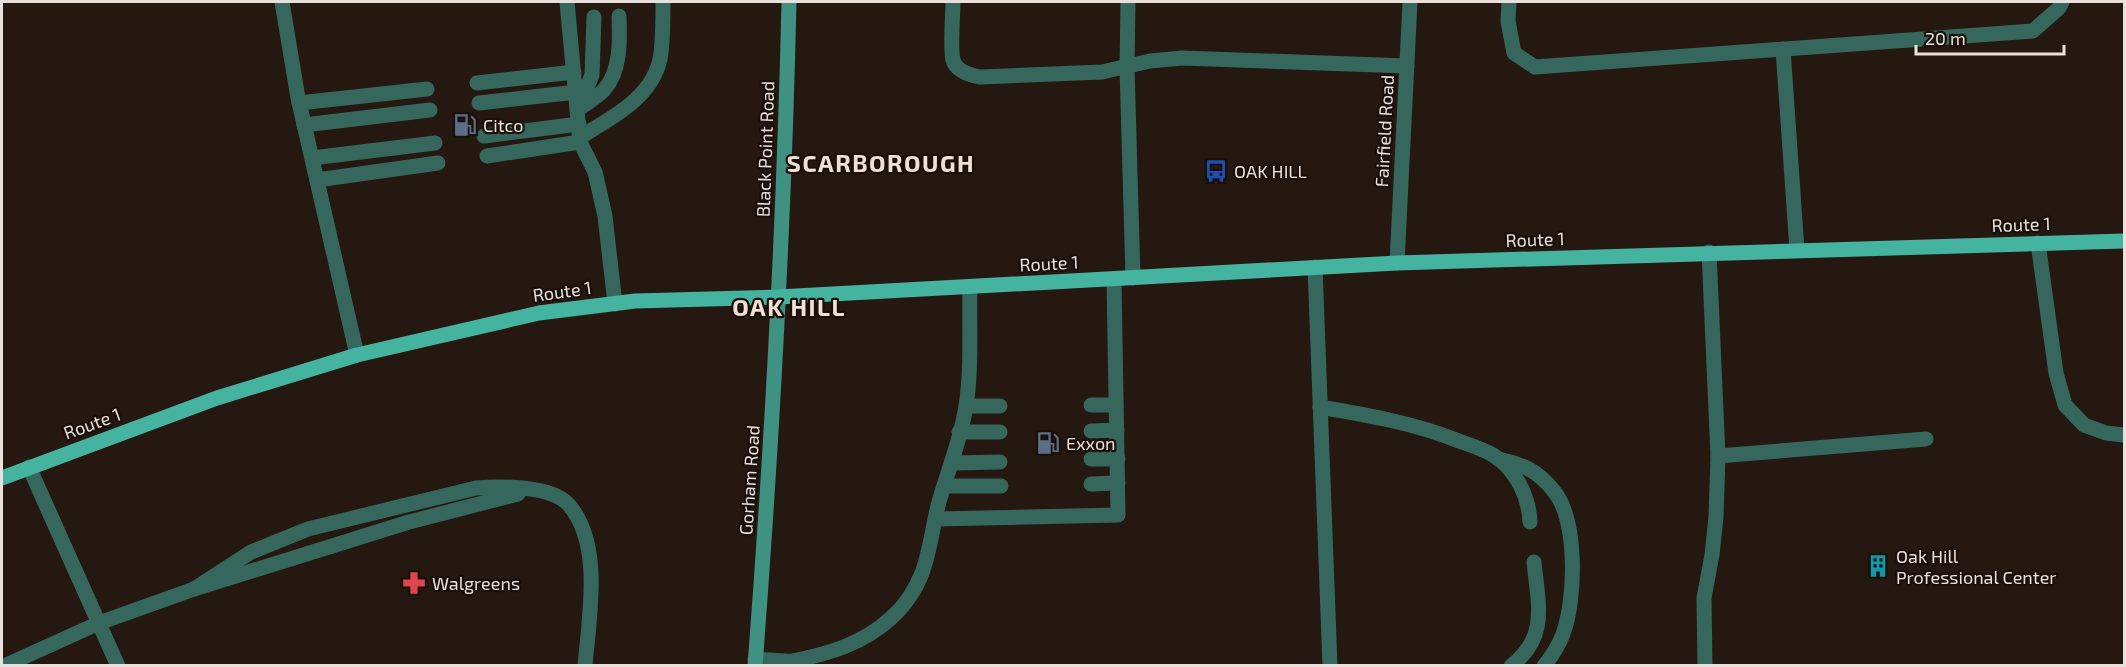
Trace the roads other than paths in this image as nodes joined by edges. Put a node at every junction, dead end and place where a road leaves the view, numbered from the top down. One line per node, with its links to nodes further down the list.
1 (282, 2): 19 (street)
2 (567, 2): 15 (street)
3 (663, 2): 23 (street)
4 (789, 2): 39 (main road, Black Point Road)
5 (953, 2): 14 (street)
6 (1128, 2): 14 (street)
7 (1410, 2): 13 (street, Fairfield Road)
8 (1509, 2): 12 (street)
9 (2062, 2): 12 (street)
10 (619, 16): 23 (street)
11 (594, 17): 23 (street)
12 (1782, 49): 32 (street)
13 (1407, 66): 14 (street); 34 (street, Fairfield Road)
14 (1127, 67): 36 (street)
15 (574, 72): 16 (street); 18 (street)
16 (477, 83)
17 (427, 89): 19 (street)
18 (576, 92): 20 (street); 23 (street)
19 (299, 103): 22 (street)
20 (479, 103)
21 (430, 110): 22 (street)
22 (304, 125): 27 (street)
23 (579, 129): 24 (street); 26 (street); 40 (street)
24 (484, 136)
25 (435, 143): 27 (street)
26 (487, 156)
27 (312, 158): 29 (street)
28 (438, 163): 29 (street)
29 (316, 180): 41 (street)
30 (2124, 241): 31 (main road, Route 1)
31 (2038, 243): 32 (main road, Route 1); 51 (street)
32 (1797, 250): 33 (main road, Route 1)
33 (1709, 252): 34 (main road, Route 1); 53 (street)
34 (1397, 263): 35 (main road, Route 1)
35 (1315, 267): 36 (main road, Route 1); 46 (street)
36 (1133, 278): 37 (main road, Route 1)
37 (1114, 279): 38 (main road, Route 1); 43 (street)
38 (970, 287): 39 (main road, Route 1); 44 (street)
39 (778, 297): 40 (main road, Route 1); 72 (main road, Gorham Road)
40 (615, 304): 41 (main road, Route 1)
41 (357, 355): 59 (main road, Route 1)
42 (1091, 405): 43 (street)
43 (1116, 405): 48 (street)
44 (966, 406): 45 (street); 49 (street)
45 (1000, 406)
46 (1320, 407): 56 (street); 77 (street)
47 (1091, 430): 48 (street)
48 (1117, 430): 55 (street)
49 (959, 432): 50 (street); 57 (street)
50 (1000, 432)
51 (2124, 435)
52 (1926, 439): 53 (street)
53 (1718, 456): 80 (street)
54 (1091, 459): 55 (street)
55 (1118, 459): 61 (street)
56 (1498, 459): 67 (street); 79 (street)
57 (951, 462): 58 (street); 63 (street)
58 (1000, 462)
59 (29, 467): 60 (main road, Route 1); 70 (street)
60 (2, 478)
61 (1118, 483): 62 (street); 66 (street)
62 (1091, 484)
63 (944, 486): 64 (street); 66 (street)
64 (1001, 486)
65 (536, 490): 69 (street); 69 (street); 75 (street)
66 (935, 519): 71 (street)
67 (1530, 522)
68 (1534, 562): 78 (street)
69 (194, 589): 70 (street)
70 (99, 623): 73 (street); 74 (street)
71 (792, 661): 72 (street); 76 (street)
72 (755, 662)
73 (4, 666)
74 (118, 666)
75 (585, 666)
76 (821, 666)
77 (1330, 666)
78 (1511, 666)
79 (1544, 666)
80 (1705, 666)

